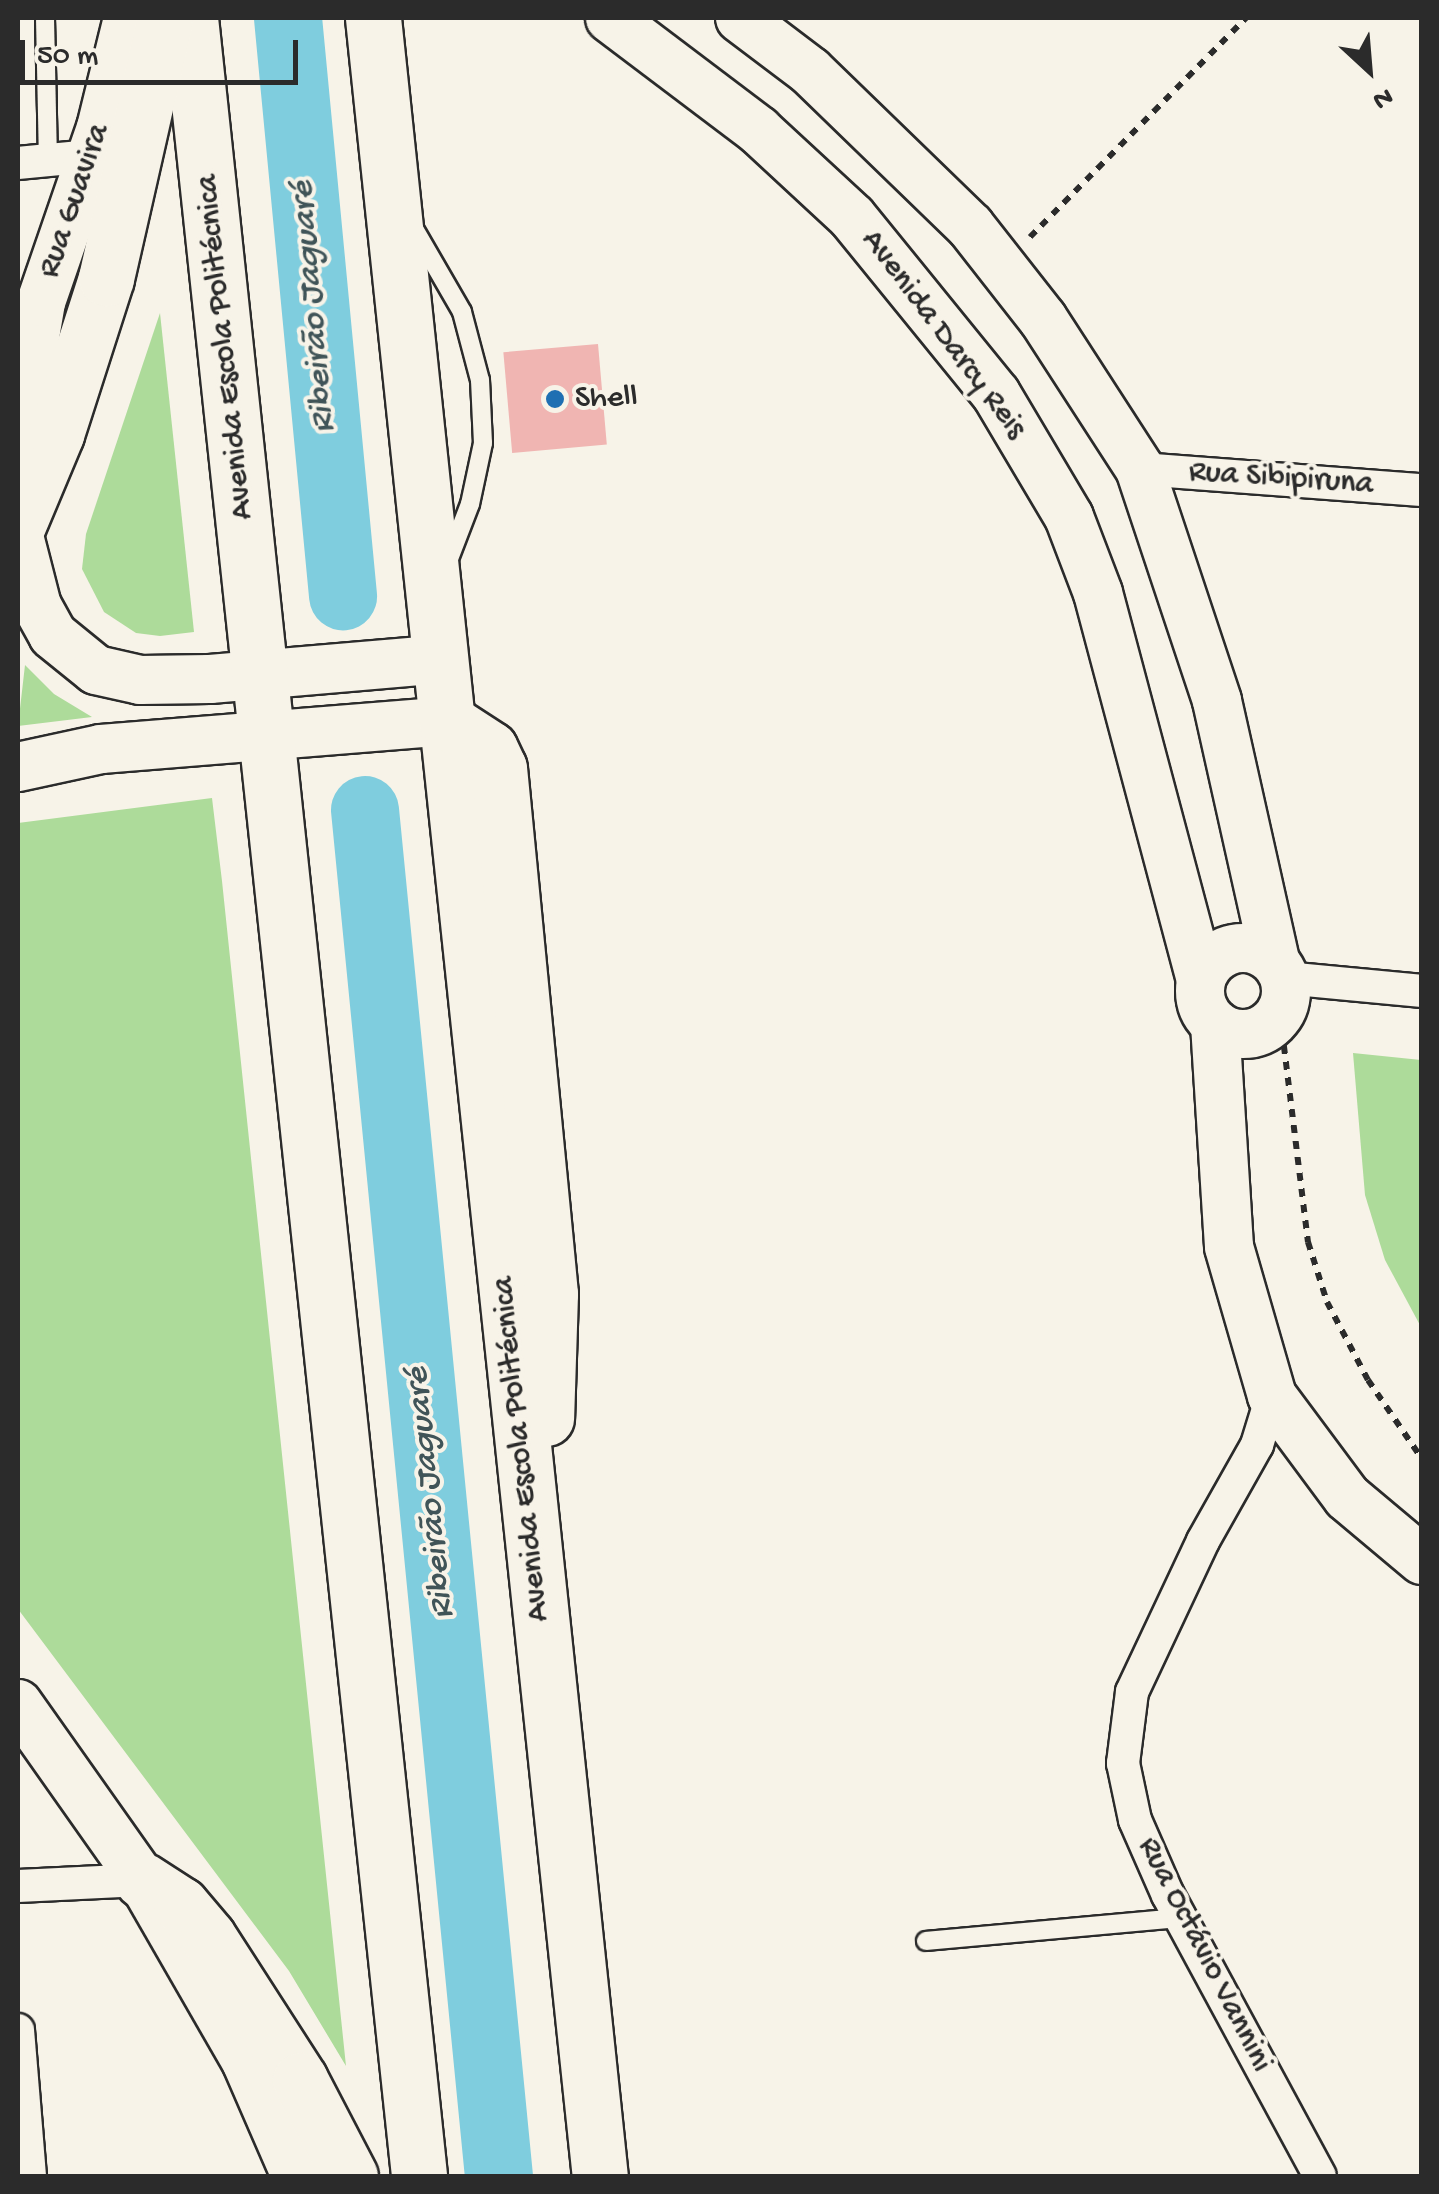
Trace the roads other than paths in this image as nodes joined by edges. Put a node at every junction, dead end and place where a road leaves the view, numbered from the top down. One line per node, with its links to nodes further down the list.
1 (44, 18): 8 (lane)
2 (128, 18): 8 (street, Rua Guavira)
3 (164, 18): 12 (highway)
4 (190, 18): 14 (highway, Avenida Escola Politécnica)
5 (373, 18): 13 (highway)
6 (610, 18): 18 (street, Avenida Darcy Reis)
7 (740, 18): 9 (street)
8 (52, 160): 11 (street, Rua Guavira)
9 (1140, 470): 10 (street, Rua Sibipiruna); 19 (street)
10 (1422, 490)
11 (18, 504)
12 (18, 529): 14 (street)
13 (442, 660): 14 (street); 15 (highway)
14 (262, 677): 16 (highway, Avenida Escola Politécnica)
15 (447, 721): 16 (street); 34 (highway, Avenida Escola Politécnica)
16 (268, 736): 17 (street); 33 (highway, Avenida Escola Politécnica)
17 (18, 767)
18 (1201, 980): 19 (street); 21 (street)
19 (1280, 985): 20 (street); 21 (street)
20 (1422, 991)
21 (1215, 1024): 22 (street)
22 (1272, 1396): 23 (street); 27 (street, Rua Octávio Vannini)
23 (1422, 1560)
24 (18, 1704): 25 (street)
25 (142, 1880): 26 (street); 31 (street); 32 (highway)
26 (18, 1886)
27 (1181, 1918): 28 (lane); 35 (street, Rua Octávio Vannini)
28 (926, 1941)
29 (18, 2030): 30 (street)
30 (30, 2176)
31 (296, 2176)
32 (350, 2176)
33 (420, 2176)
34 (600, 2176)
35 (1320, 2176)

